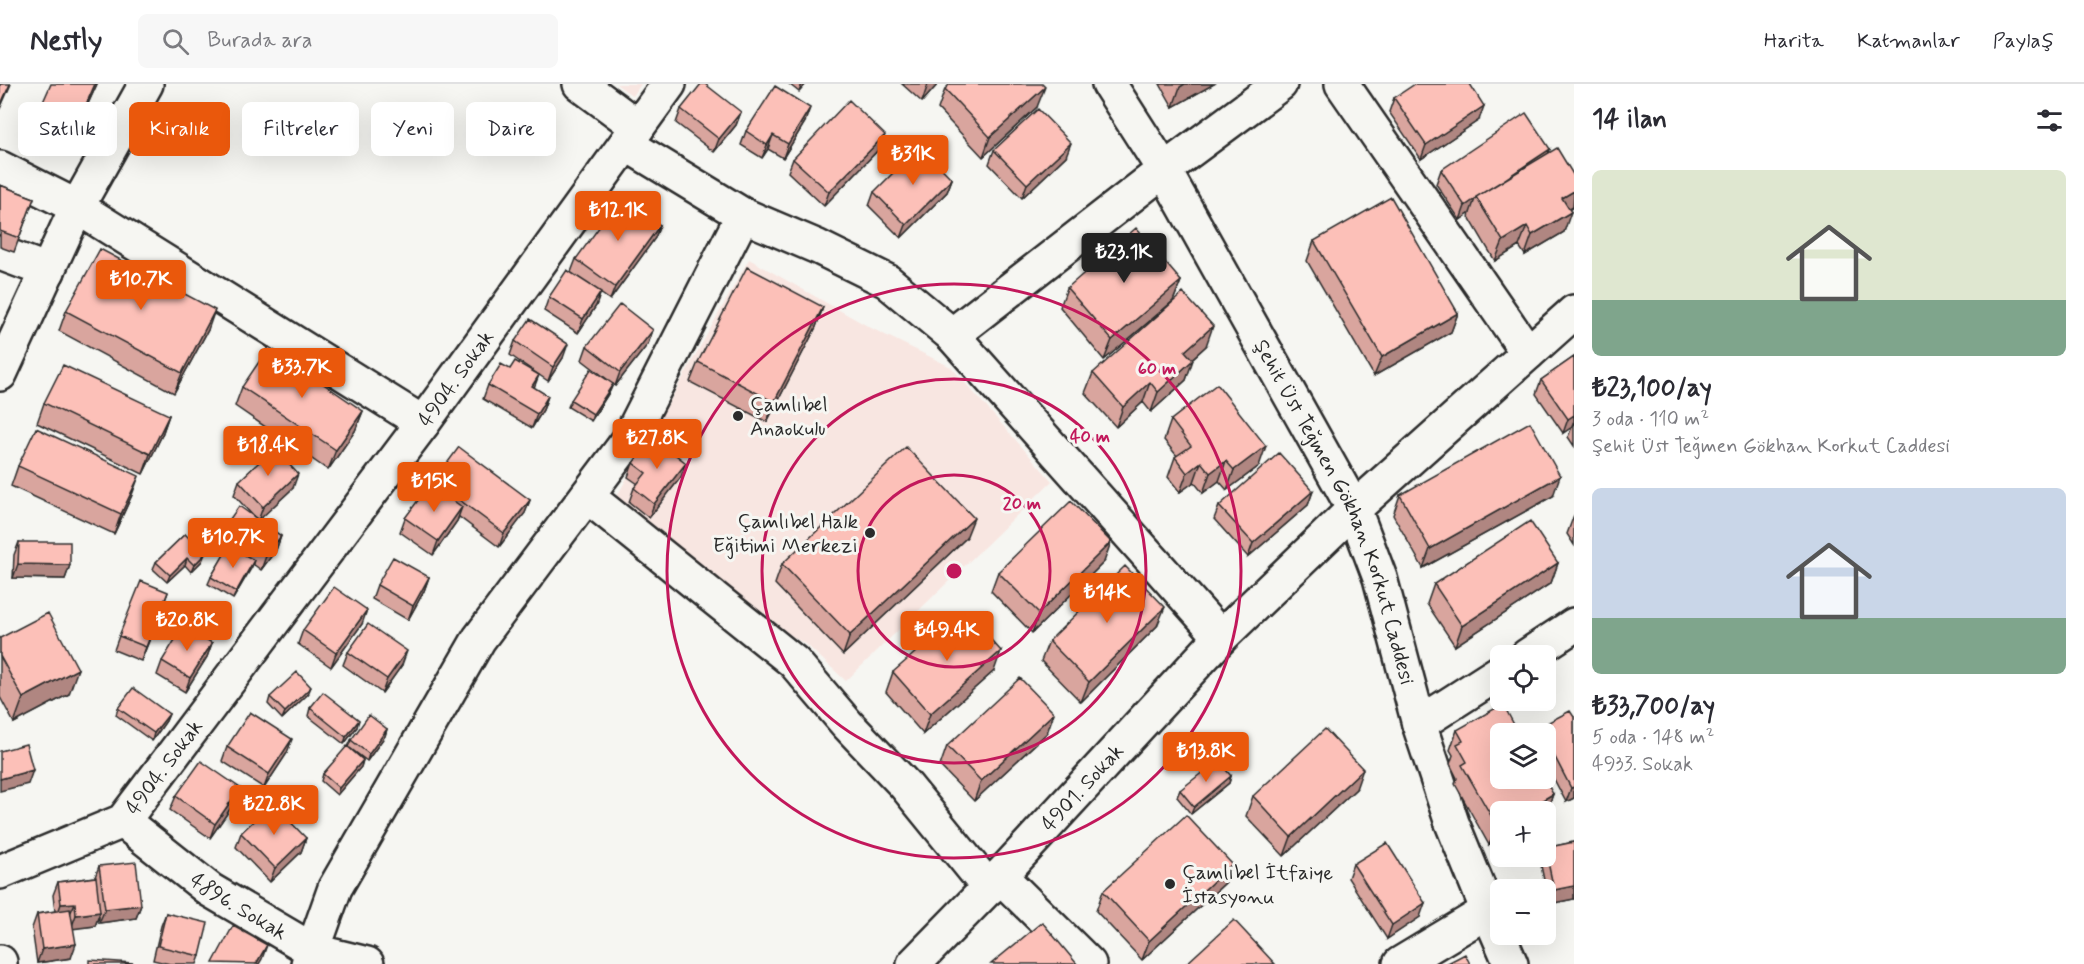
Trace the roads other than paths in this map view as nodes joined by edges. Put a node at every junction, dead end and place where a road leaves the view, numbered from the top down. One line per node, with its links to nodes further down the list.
1 (146, 84): 10 (street)
2 (580, 84): 7 (street)
3 (669, 84): 7 (street, 4904. Sokak)
4 (1109, 84): 9 (street, Şehit Üst Teğmen Gökhan Korkut Caddesi)
5 (1281, 84): 9 (street)
6 (1342, 84): 16 (street)
7 (632, 135): 11 (street); 18 (street, 4904. Sokak)
8 (0, 168): 10 (street)
9 (1164, 170): 15 (street); 20 (street, Şehit Üst Teğmen Gökhan Korkut Caddesi)
10 (77, 207): 13 (street); 18 (street)
11 (743, 215): 15 (street); 19 (street)
12 (0, 253): 13 (street)
13 (48, 271): 17 (street)
14 (1574, 312): 16 (street, 4901. Sokak)
15 (952, 335): 22 (street)
16 (1528, 353): 20 (street, 4901. Sokak)
17 (0, 374)
18 (423, 423): 26 (street, 4904. Sokak)
19 (587, 496): 28 (street); 30 (street)
20 (1354, 509): 22 (street, 4901. Sokak); 25 (street, Şehit Üst Teğmen Gökhan Korkut Caddesi)
21 (1574, 625): 23 (street)
22 (1221, 637): 28 (street, 4901. Sokak)
23 (1544, 645)
24 (1490, 678): 25 (street)
25 (1419, 724): 29 (street, Şehit Üst Teğmen Gökhan Korkut Caddesi)
26 (123, 821): 27 (street, 4904. Sokak); 30 (street, 4896. Sokak)
27 (0, 872)
28 (994, 882): 32 (street, 4901. Sokak); 33 (street)
29 (1488, 911): 34 (street); 35 (street, Şehit Üst Teğmen Gökhan Korkut Caddesi)
30 (311, 958): 31 (street, 4896. Sokak)
31 (367, 964)
32 (914, 964)
33 (1089, 964)
34 (1400, 964)
35 (1511, 964)

